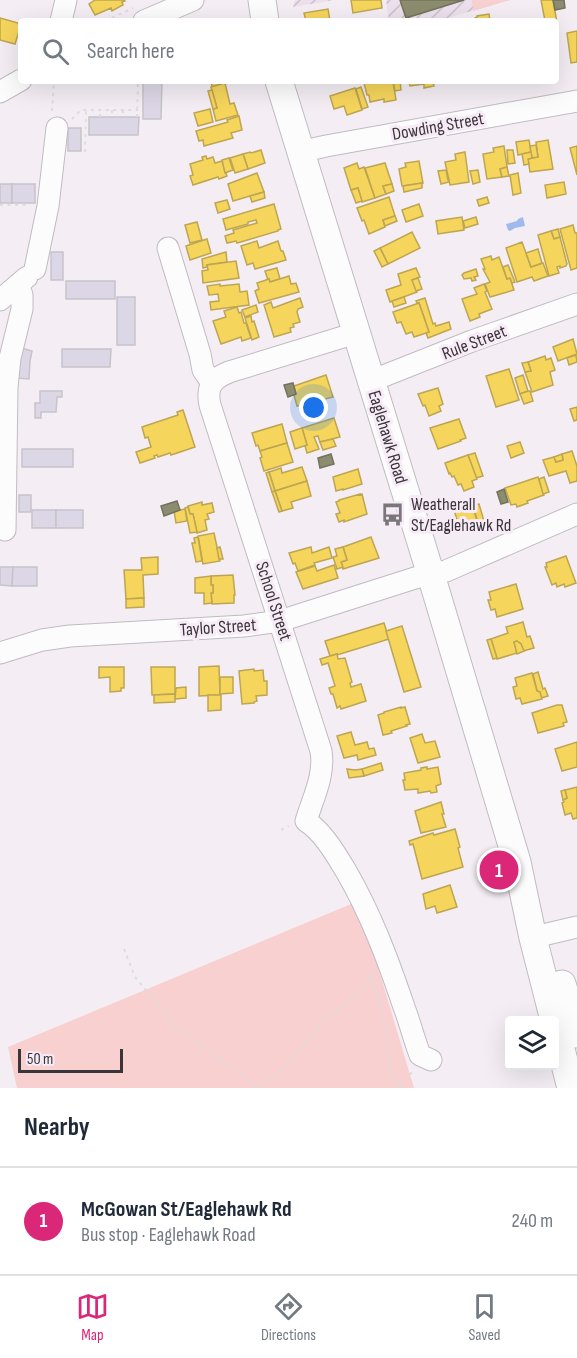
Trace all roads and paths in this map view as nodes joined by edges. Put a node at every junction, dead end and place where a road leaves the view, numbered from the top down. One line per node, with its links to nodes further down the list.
1 (66, 0): 5 (street)
2 (193, 0): 4 (street)
3 (262, 0): 7 (main road)
4 (141, 13): 6 (path)
5 (62, 18)
6 (118, 18)
7 (265, 18)
8 (0, 73): 9 (street)
9 (18, 79)
10 (18, 82): 14 (street)
11 (54, 84): 28 (path)
12 (138, 84): 15 (path)
13 (280, 84): 30 (main road, Eaglehawk Road)
14 (0, 92)
15 (138, 96): 16 (path); 19 (path)
16 (143, 96)
17 (577, 101): 30 (street, Dowding Street)
18 (143, 108): 19 (path)
19 (138, 109): 23 (path); 27 (path)
20 (86, 110): 21 (path); 28 (path); 29 (path)
21 (100, 110): 22 (path); 24 (path)
22 (111, 110): 23 (path); 25 (path)
23 (123, 110): 26 (path)
24 (100, 117)
25 (111, 117)
26 (123, 117)
27 (137, 117)
28 (59, 122): 34 (street)
29 (85, 152)
30 (300, 152): 38 (main road, Eaglehawk Road)
31 (0, 205): 32 (path)
32 (31, 205)
33 (168, 248): 41 (street, School Street)
34 (18, 285): 35 (street); 39 (street)
35 (0, 300)
36 (577, 304): 40 (street, Rule Street)
37 (0, 328): 39 (street)
38 (356, 333): 40 (main road, Eaglehawk Road); 41 (street)
39 (13, 346): 43 (street)
40 (371, 381): 44 (main road, Eaglehawk Road)
41 (212, 383): 45 (street, School Street)
42 (577, 514): 44 (street, Taylor Street)
43 (5, 530)
44 (431, 575): 45 (street, Taylor Street); 48 (main road, Eaglehawk Road)
45 (280, 621): 46 (street, Taylor Street); 55 (street, School Street)
46 (0, 653)
47 (577, 927): 48 (street)
48 (540, 936): 52 (main road, Eaglehawk Road); 53 (main road, Eaglehawk Road)
49 (124, 949): 56 (path)
50 (375, 965): 51 (path)
51 (370, 978): 56 (path); 57 (path)
52 (553, 1016)
53 (577, 1034)
54 (559, 1042): 58 (main road, Eaglehawk Road)
55 (431, 1060)
56 (257, 1088)
57 (401, 1088)
58 (570, 1088)

